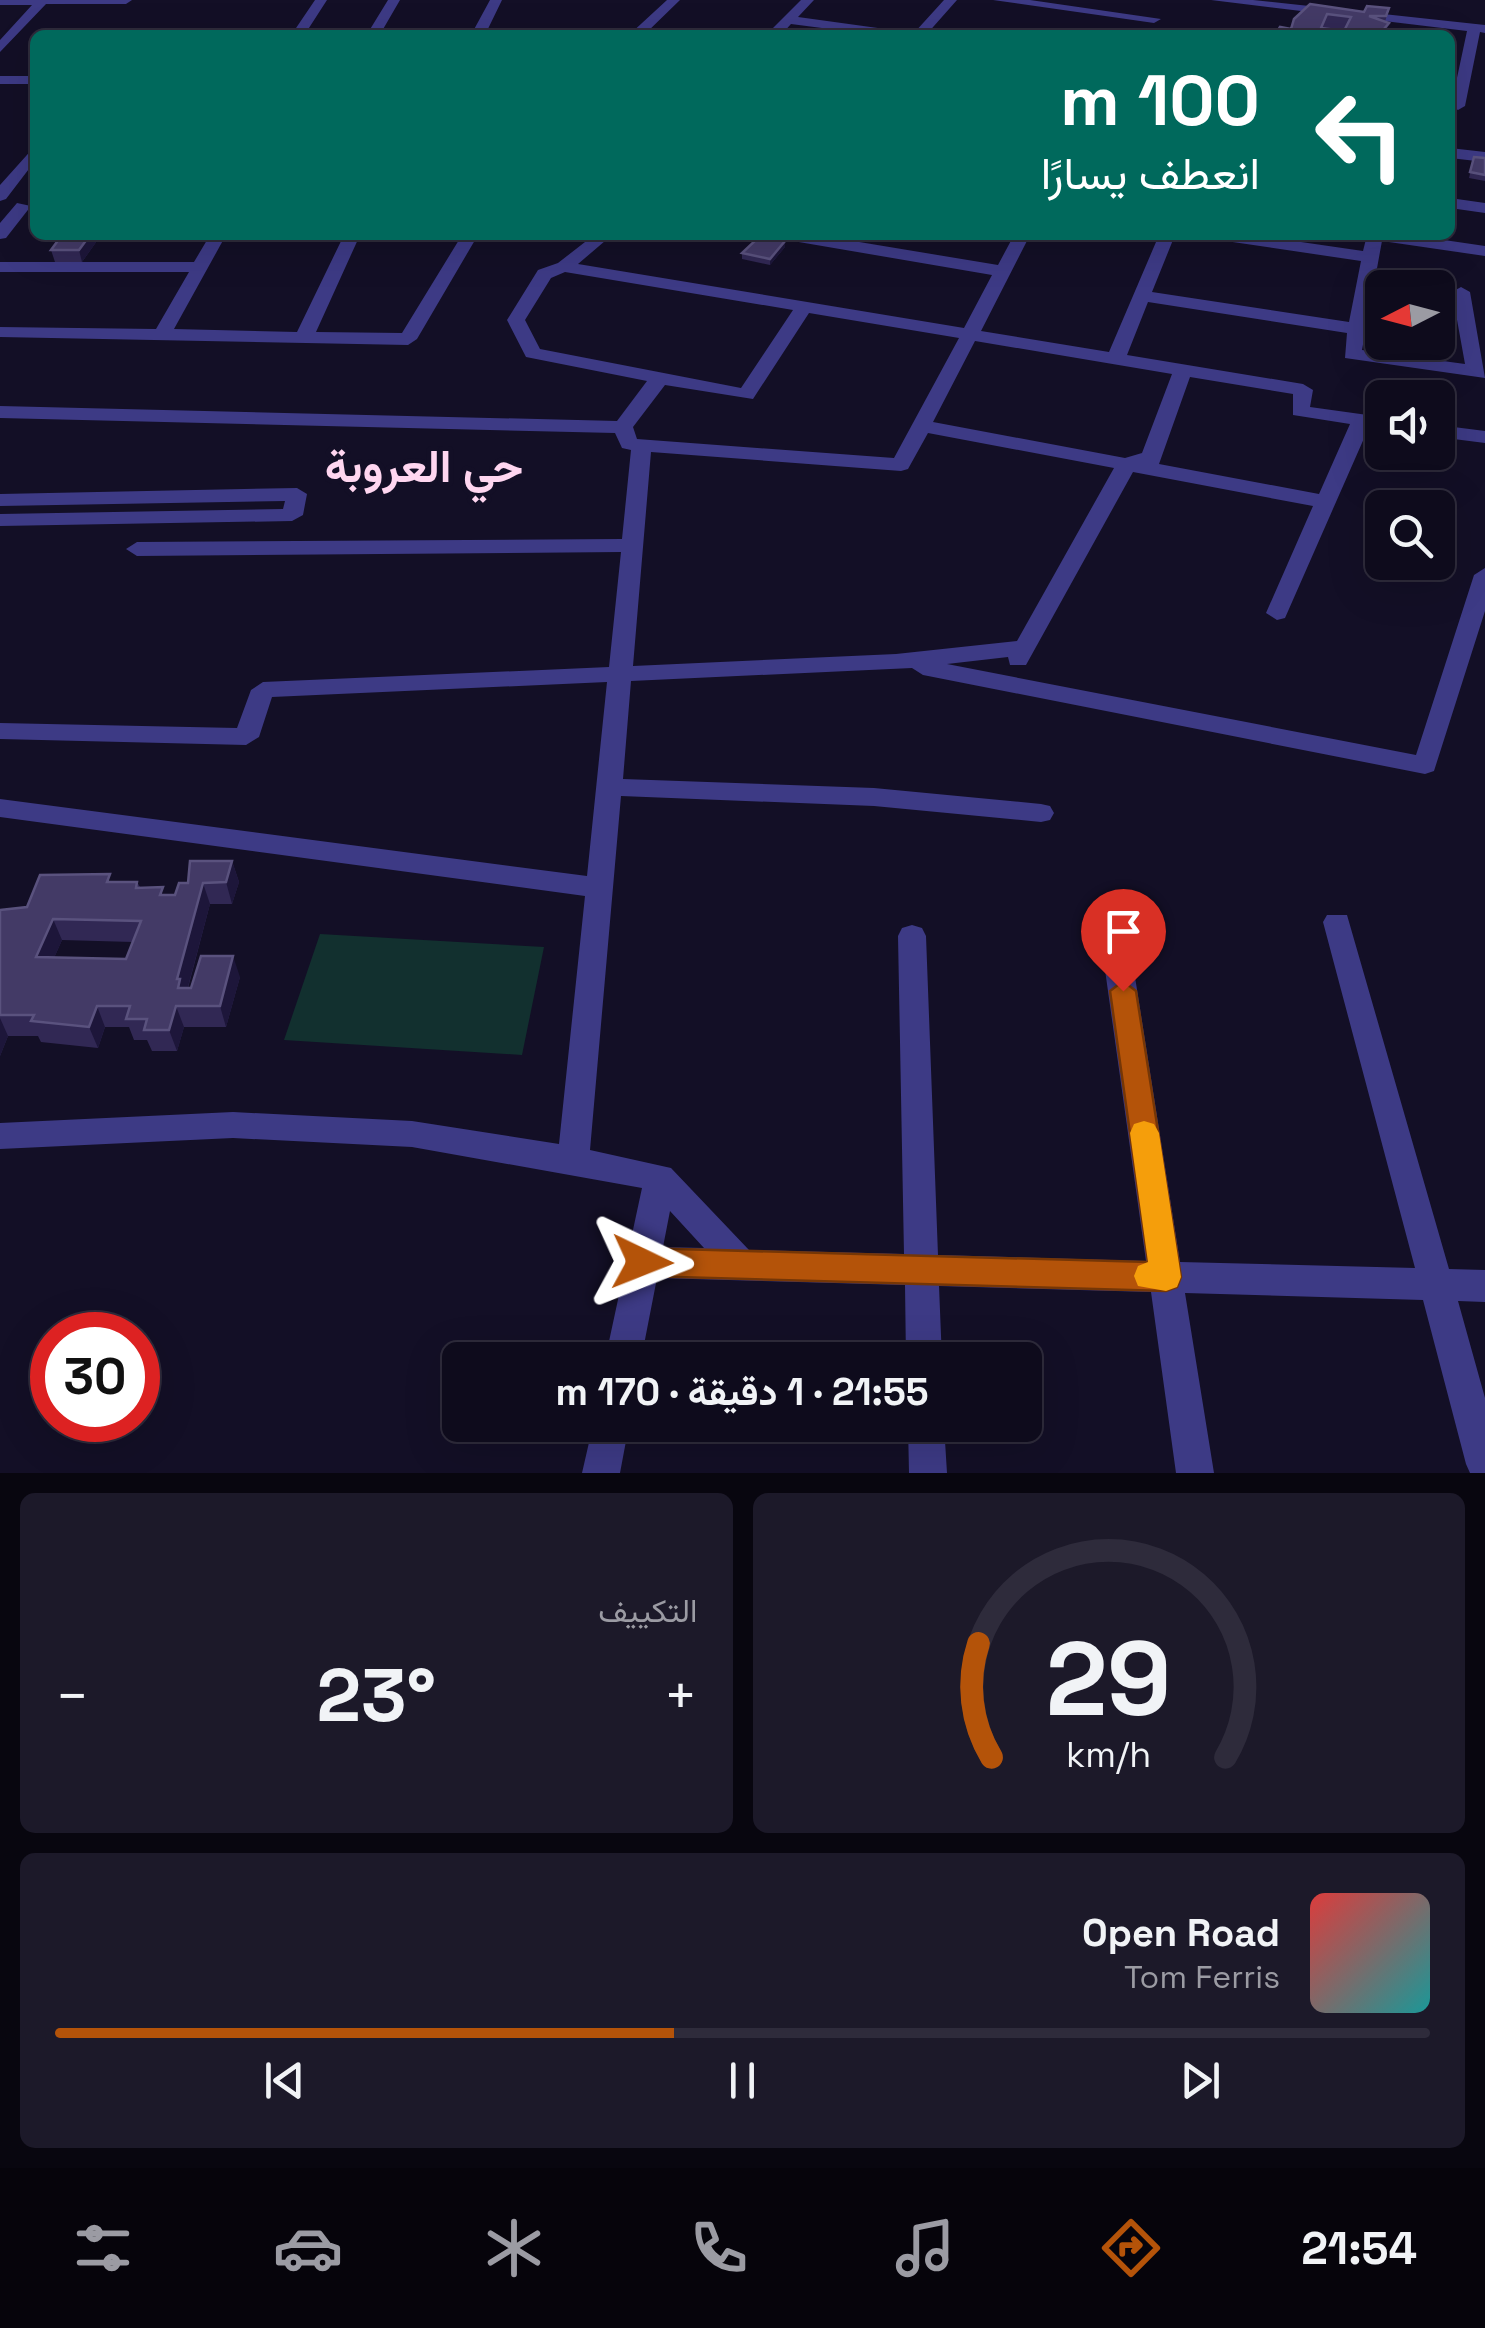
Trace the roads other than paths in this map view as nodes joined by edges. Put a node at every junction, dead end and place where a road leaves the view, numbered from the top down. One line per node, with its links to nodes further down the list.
1 (42, 0): 2 (street); 14 (street); 28 (street)
2 (83, 0): 3 (street)
3 (126, 0)
4 (322, 0): 20 (street)
5 (394, 0): 21 (street)
6 (496, 0): 22 (street)
7 (674, 0): 23 (street)
8 (808, 0): 17 (street)
9 (951, 0): 26 (street)
10 (998, 0): 16 (street)
11 (1163, 0): 16 (street)
12 (1217, 0): 15 (street)
13 (1407, 0): 18 (street)
14 (0, 1)
15 (1299, 4): 18 (street)
16 (1154, 19): 27 (street)
17 (788, 20): 24 (street); 25 (street)
18 (1406, 28): 19 (street)
19 (1479, 28): 31 (street)
20 (301, 30)
21 (375, 30)
22 (481, 30)
23 (644, 30)
24 (778, 30)
25 (868, 30)
26 (924, 30)
27 (1148, 30)
28 (11, 36): 29 (street); 30 (street)
29 (30, 36)
30 (0, 48)
31 (1468, 60): 32 (street); 35 (street)
32 (1485, 62)
33 (0, 80): 34 (street)
34 (30, 80)
35 (1460, 106)
36 (1455, 154): 38 (street)
37 (30, 157): 39 (street)
38 (1485, 157)
39 (0, 196)
40 (1455, 204): 43 (street)
41 (0, 206): 42 (street)
42 (29, 206): 44 (street)
43 (1485, 208)
44 (0, 234)
45 (215, 240): 58 (street)
46 (350, 240): 68 (street)
47 (467, 240): 68 (street)
48 (598, 240): 57 (street)
49 (818, 240): 60 (street)
50 (1019, 240): 60 (street)
51 (1165, 240): 61 (street)
52 (1253, 240): 56 (street)
53 (1374, 240): 56 (street)
54 (1409, 240): 55 (street)
55 (1485, 251)
56 (1370, 257): 64 (street)
57 (564, 266): 63 (street); 72 (street)
58 (200, 267): 59 (street); 67 (street)
59 (0, 268)
60 (1002, 271): 66 (street)
61 (1143, 296): 64 (street); 69 (street)
62 (1485, 304): 71 (street)
63 (805, 305): 66 (street); 72 (street)
64 (1358, 328): 71 (street)
65 (0, 332): 67 (street)
66 (969, 333): 69 (street); 75 (street)
67 (164, 334): 68 (street)
68 (305, 336)
69 (1116, 358): 70 (street)
70 (1183, 370): 74 (street); 80 (street)
71 (1480, 371)
72 (659, 379): 78 (street)
73 (0, 412): 78 (street)
74 (1365, 421)
75 (922, 426): 78 (street); 80 (street)
76 (1455, 433): 79 (street)
77 (1365, 434): 82 (street)
78 (633, 436): 84 (street)
79 (1485, 437)
80 (1142, 463): 82 (street); 88 (street)
81 (0, 500): 83 (street)
82 (1326, 502): 87 (street)
83 (0, 520)
84 (633, 546): 85 (street); 90 (street)
85 (137, 549)
86 (1485, 575): 91 (street)
87 (1277, 613)
88 (1024, 648): 89 (street); 91 (street)
89 (896, 662): 90 (street); 91 (street)
90 (620, 674): 92 (street); 93 (street)
91 (1006, 683)
92 (0, 730)
93 (609, 788): 95 (street); 96 (street)
94 (0, 808): 96 (street)
95 (1040, 813)
96 (600, 888): 101 (street)
97 (1112, 920): 106 (street)
98 (1337, 922): 107 (street)
99 (912, 936): 105 (street)
100 (0, 1136): 101 (street)
101 (573, 1160): 102 (street)
102 (660, 1178): 103 (street); 104 (street)
103 (642, 1262): 104 (street); 109 (street)
104 (740, 1264): 105 (street)
105 (922, 1270): 106 (street); 110 (street)
106 (1166, 1277): 107 (street); 116 (street)
107 (1436, 1284): 108 (street); 113 (street)
108 (1485, 1286)
109 (626, 1342)
110 (924, 1342)
111 (607, 1442): 114 (street)
112 (927, 1442): 115 (street)
113 (1485, 1464)
114 (601, 1473)
115 (928, 1473)
116 (1196, 1473)

